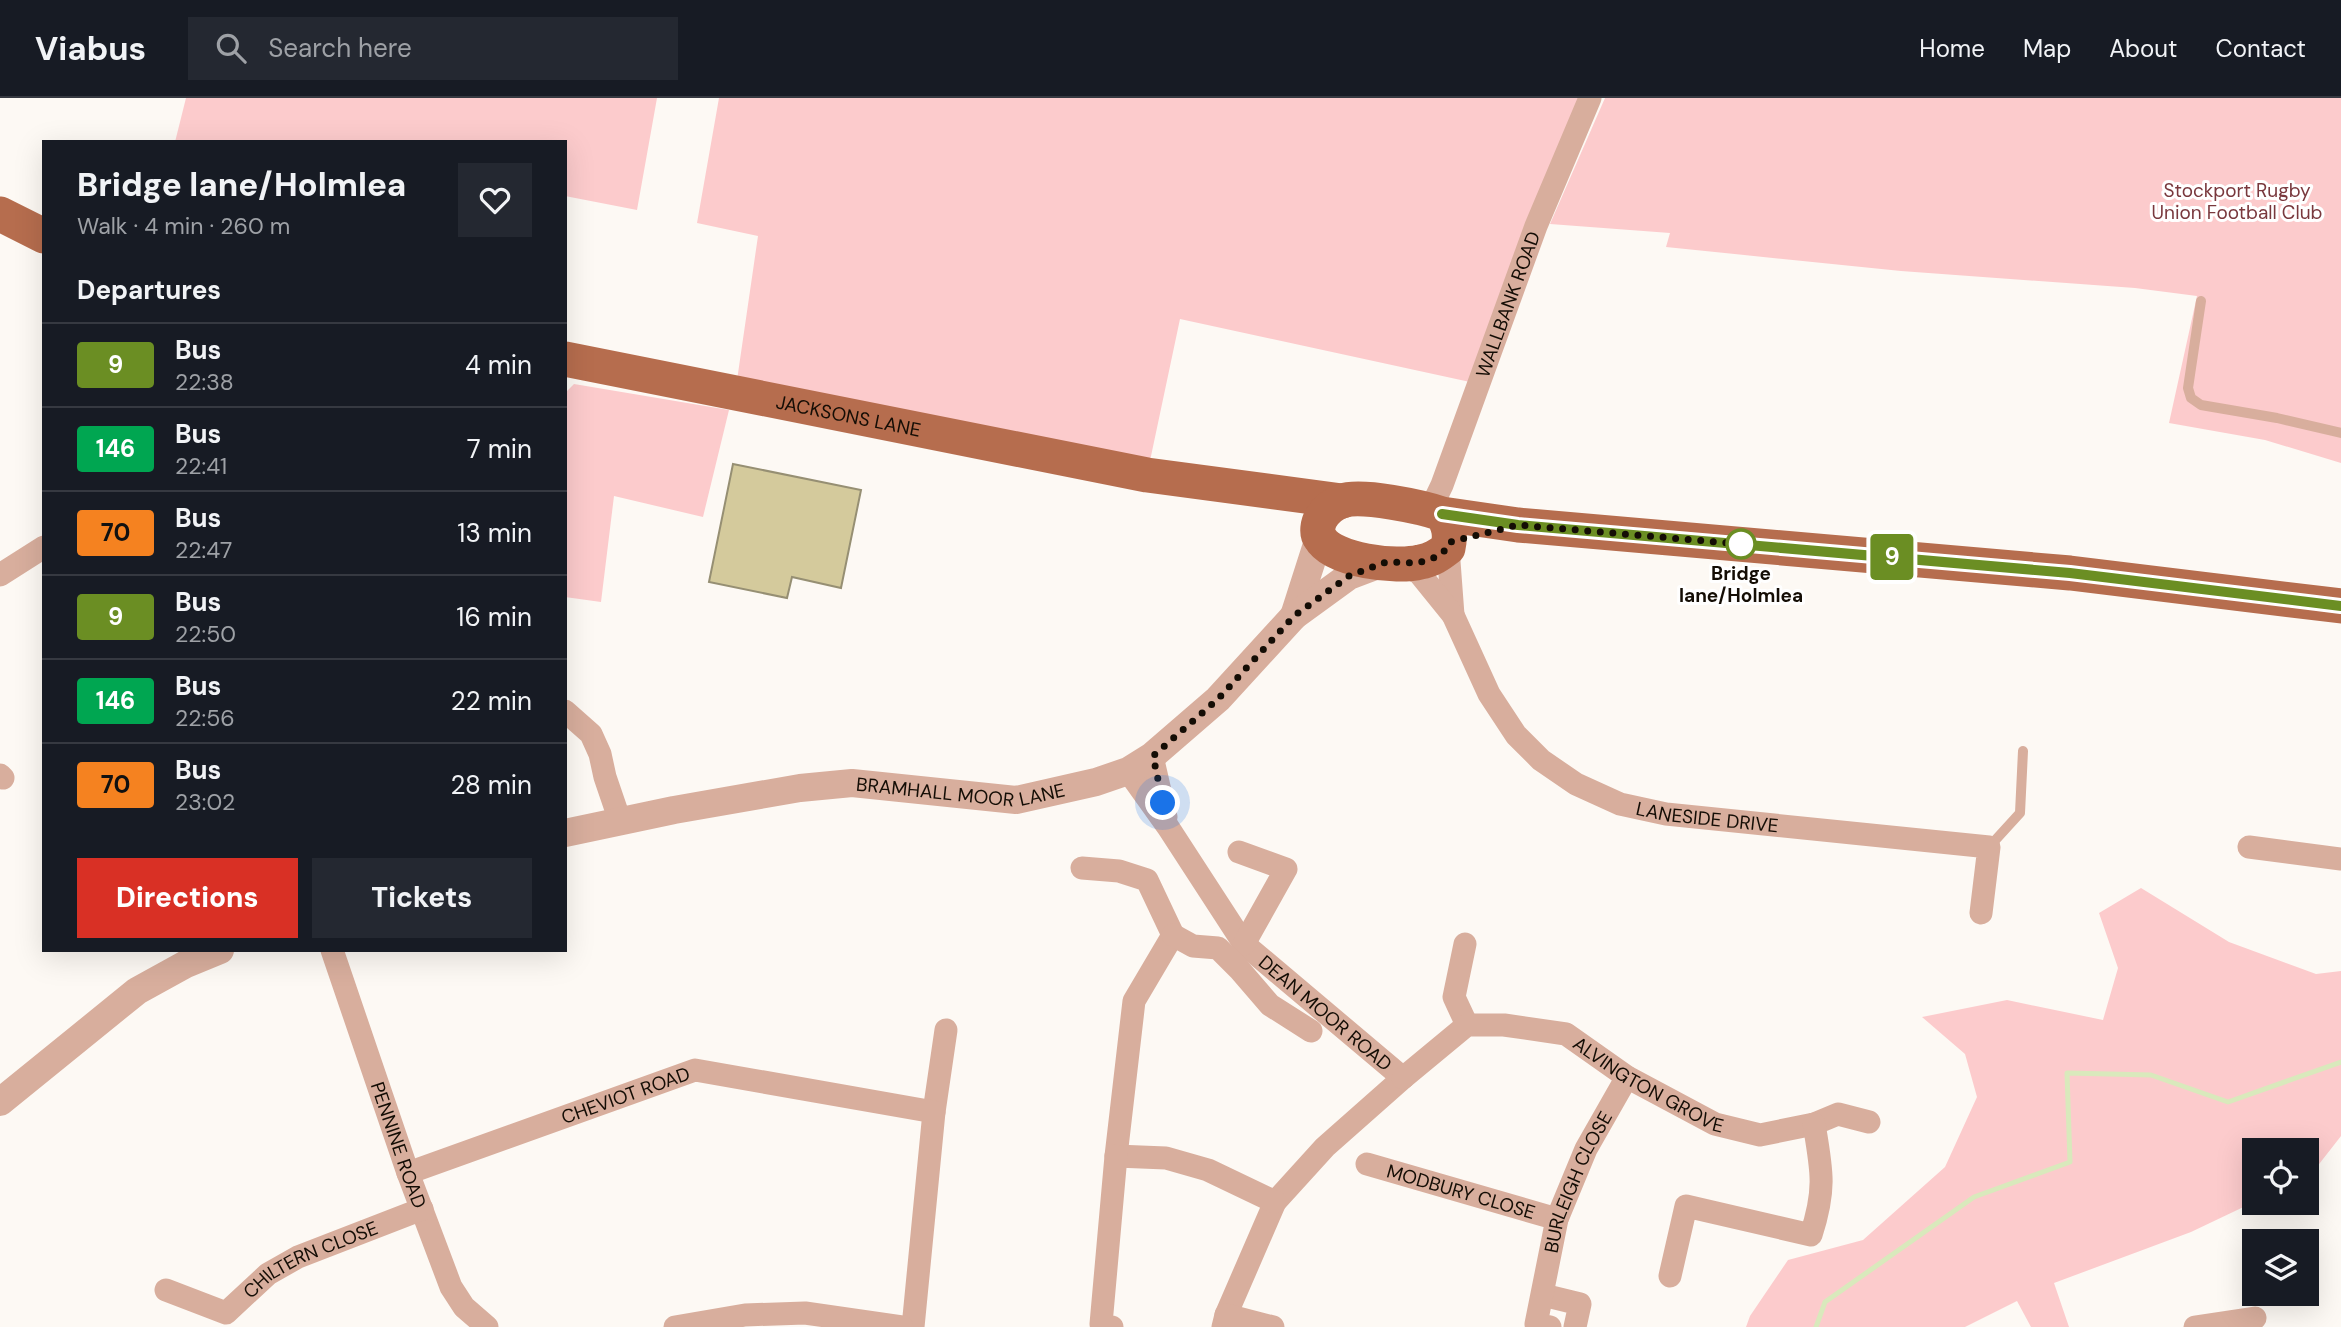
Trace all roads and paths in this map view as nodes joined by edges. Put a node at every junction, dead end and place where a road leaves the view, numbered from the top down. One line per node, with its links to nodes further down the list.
1 (1590, 98): 9 (street, WALLBANK ROAD)
2 (0, 214): 3 (main road)
3 (42, 235)
4 (2201, 300): 6 (lane)
5 (567, 359): 7 (main road, JACKSONS LANE)
6 (2341, 433)
7 (1130, 471): 8 (main road, JACKSONS LANE); 10 (main road, JACKSONS LANE)
8 (1342, 501): 9 (main road, JACKSONS LANE); 10 (main road)
9 (1442, 528): 12 (main road, JACKSONS LANE); 14 (main road, JACKSONS LANE); 15 (street, LANESIDE DRIVE)
10 (1319, 535): 12 (main road, JACKSONS LANE); 16 (street, BRAMHALL MOOR LANE)
11 (42, 548): 13 (street)
12 (1393, 563): 15 (street, LANESIDE DRIVE); 16 (street, BRAMHALL MOOR LANE)
13 (0, 575)
14 (2341, 606)
15 (1453, 615): 25 (street, LANESIDE DRIVE)
16 (1294, 616): 19 (street, BRAMHALL MOOR LANE)
17 (567, 713): 21 (street)
18 (2023, 751): 25 (lane)
19 (1153, 756): 20 (street, BRAMHALL MOOR LANE); 22 (street, DEAN MOOR ROAD)
20 (1128, 771): 21 (street, BRAMHALL MOOR LANE); 22 (street, DEAN MOOR ROAD)
21 (620, 821): 23 (street, BRAMHALL MOOR LANE)
22 (1168, 827): 31 (street, DEAN MOOR ROAD)
23 (567, 833)
24 (2249, 847): 27 (street)
25 (1989, 848): 29 (street)
26 (1238, 852): 31 (street)
27 (2341, 859)
28 (1082, 868): 30 (street)
29 (1981, 913)
30 (1173, 936): 37 (street); 44 (street)
31 (1244, 944): 39 (street, DEAN MOOR ROAD)
32 (1465, 944): 35 (street)
33 (215, 952): 40 (street)
34 (333, 952): 46 (street, PENNINE ROAD)
35 (1467, 1025): 38 (street, ALVINGTON GROVE); 39 (street)
36 (946, 1030): 41 (street)
37 (1311, 1031)
38 (1627, 1077): 43 (street, ALVINGTON GROVE); 49 (street, BURLEIGH CLOSE)
39 (1403, 1078): 47 (street, DEAN MOOR ROAD)
40 (0, 1102)
41 (934, 1112): 46 (street, CHEVIOT ROAD); 59 (street)
42 (1869, 1122): 43 (street, ALVINGTON GROVE)
43 (1814, 1124): 50 (street)
44 (1116, 1156): 47 (street); 55 (street)
45 (1367, 1164): 49 (street, MODBURY CLOSE)
46 (408, 1173): 48 (street, PENNINE ROAD)
47 (1275, 1202): 54 (street, DEAN MOOR ROAD)
48 (422, 1209): 51 (street, CHILTERN CLOSE); 56 (street, PENNINE ROAD)
49 (1557, 1219): 52 (street, BURLEIGH CLOSE)
50 (1670, 1276)
51 (166, 1290)
52 (1543, 1295): 61 (street, BURLEIGH CLOSE); 62 (street)
53 (2255, 1318): 63 (street)
54 (1225, 1321): 60 (street)
55 (1104, 1326)
56 (487, 1327)
57 (676, 1327): 58 (street)
58 (902, 1327)
59 (913, 1327)
60 (1273, 1327)
61 (1550, 1327)
62 (1575, 1327)
63 (2195, 1327)

